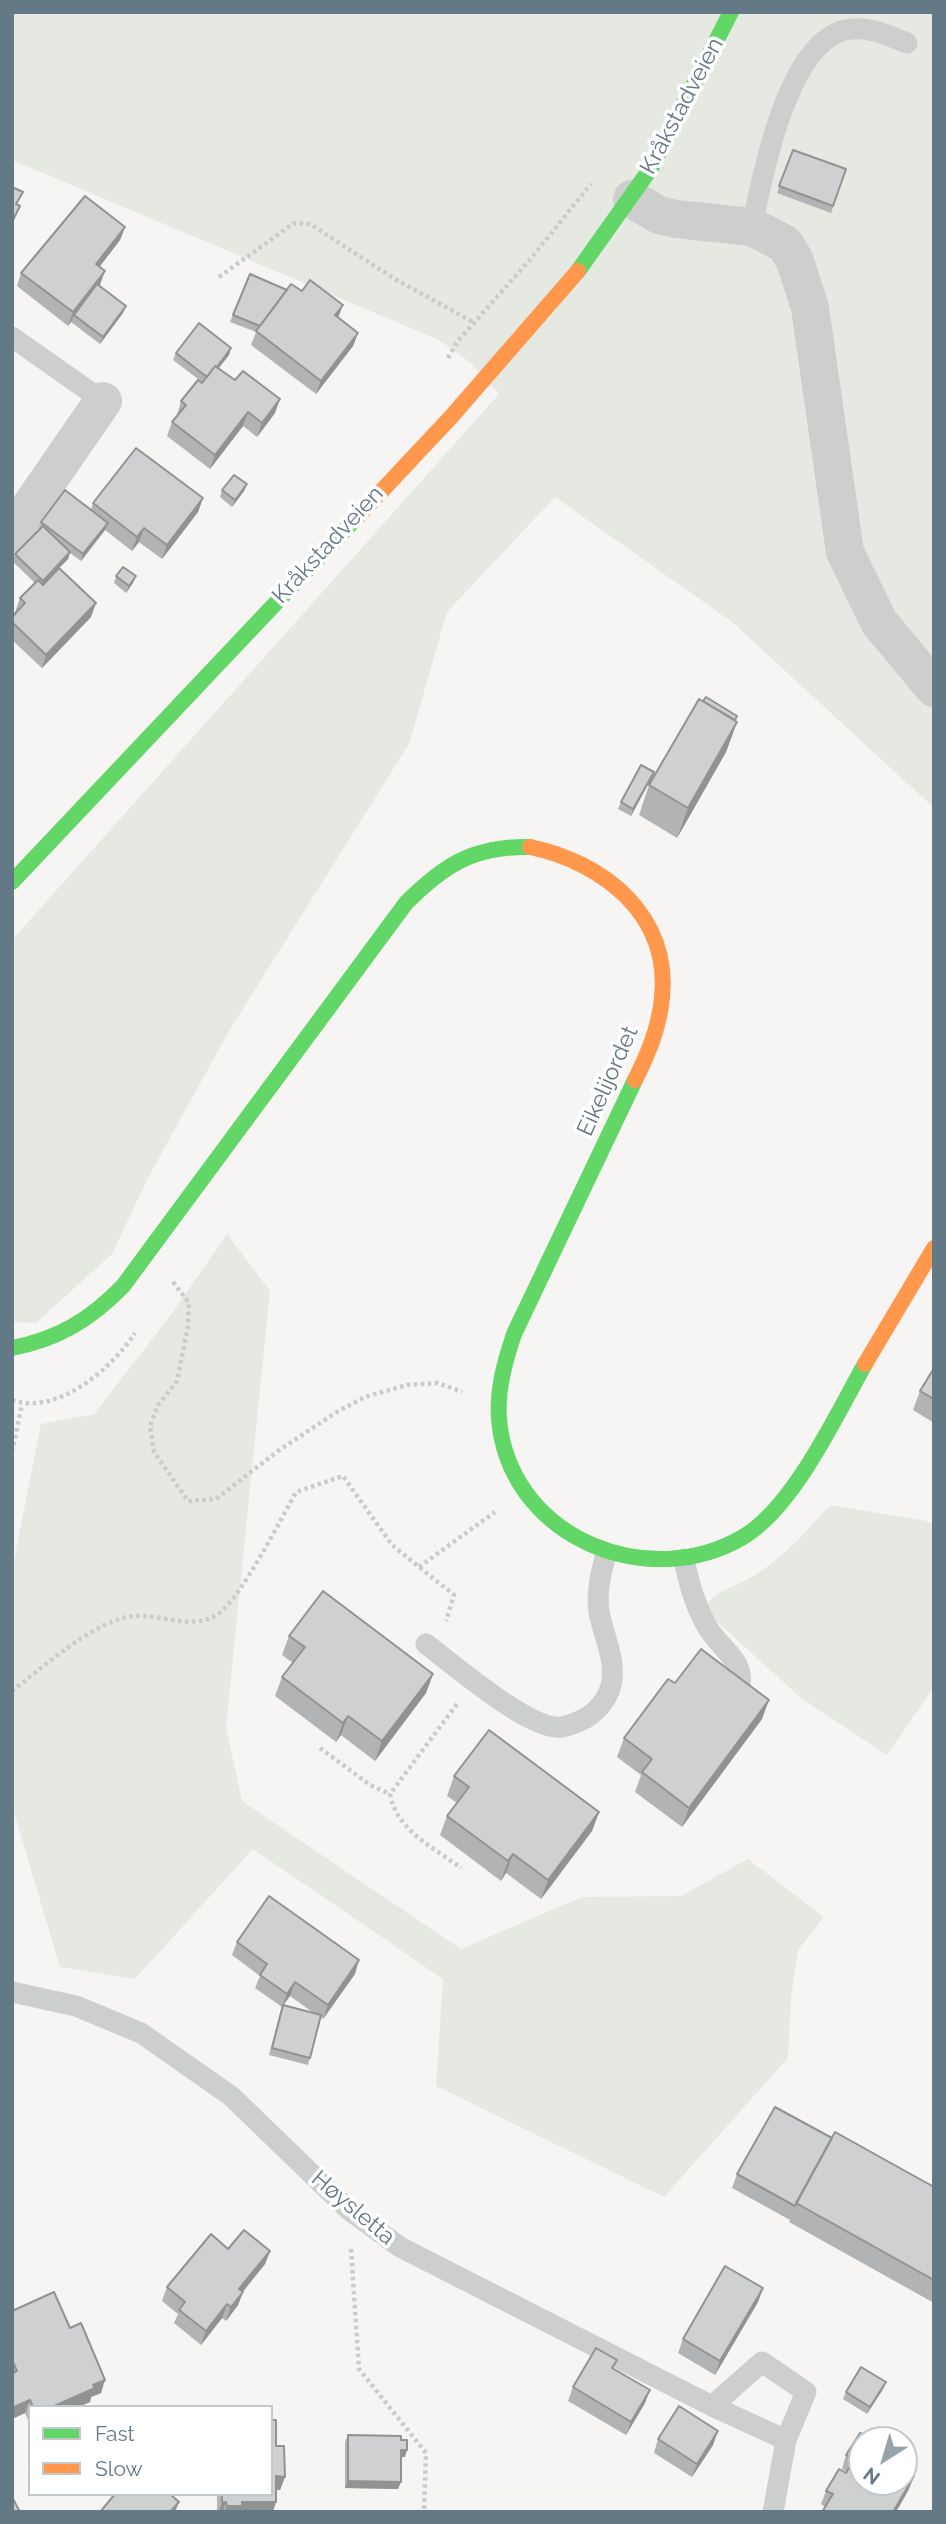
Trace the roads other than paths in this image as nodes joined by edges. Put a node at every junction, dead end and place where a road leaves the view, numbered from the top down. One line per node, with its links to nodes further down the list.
1 (731, 12): 3 (street, Kråkstadveien)
2 (906, 43): 4 (lane)
3 (632, 199): 4 (street, Kråkstadveien); 9 (street, Kråkstadveien)
4 (752, 227): 8 (street, Kråkstadveien)
5 (12, 338): 6 (lane)
6 (103, 401): 7 (street)
7 (12, 533)
8 (934, 688)
9 (12, 882)
10 (934, 1248): 13 (street, Eikelijordet)
11 (12, 1348): 12 (street, Eikelijordet)
12 (606, 1554): 13 (street, Eikelijordet); 14 (lane)
13 (684, 1559): 15 (lane)
14 (432, 1648)
15 (739, 1689)
16 (12, 1992): 17 (lane, Høysletta)
17 (712, 2406): 18 (lane, Høysletta); 18 (lane)
18 (786, 2440): 19 (lane)
19 (773, 2512)

